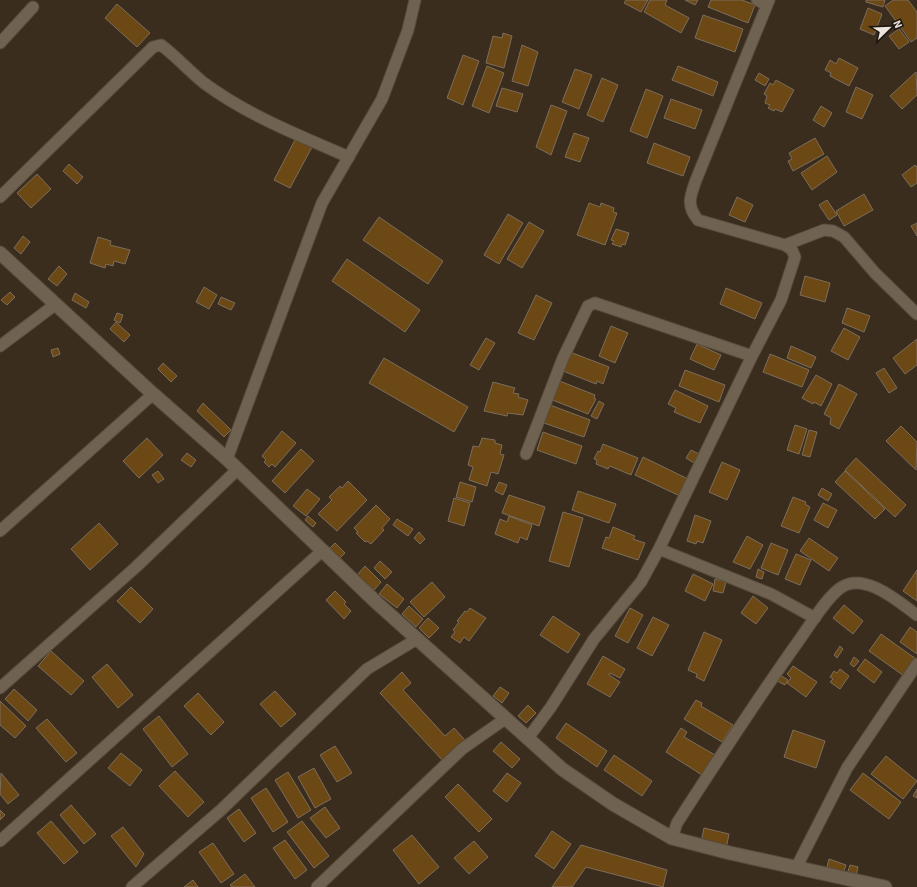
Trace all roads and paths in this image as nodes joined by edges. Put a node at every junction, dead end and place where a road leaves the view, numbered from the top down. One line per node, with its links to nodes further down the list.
1 (414, 0): 6 (street)
2 (757, 0): 3 (street)
3 (768, 2): 8 (street)
4 (33, 7): 5 (street)
5 (0, 43)
6 (349, 156): 7 (street); 16 (street)
7 (0, 197)
8 (785, 245): 11 (street); 13 (street)
9 (0, 254): 10 (street)
10 (56, 304): 12 (street); 14 (street)
11 (917, 314)
12 (0, 346)
13 (752, 356): 15 (street); 19 (street)
14 (152, 394): 16 (street); 18 (street)
15 (526, 454)
16 (227, 459): 17 (street)
17 (238, 469): 20 (street); 25 (street)
18 (0, 531)
19 (659, 549): 22 (street); 27 (street)
20 (322, 551): 23 (street); 29 (street)
21 (917, 615): 22 (street)
22 (815, 618): 28 (street)
23 (417, 639): 26 (street); 31 (street)
24 (917, 664): 30 (street)
25 (0, 688)
26 (506, 719): 27 (street); 32 (street)
27 (528, 738): 28 (street)
28 (672, 838): 30 (street)
29 (0, 841)
30 (796, 868): 33 (street)
31 (132, 887)
32 (317, 887)
33 (885, 887)

